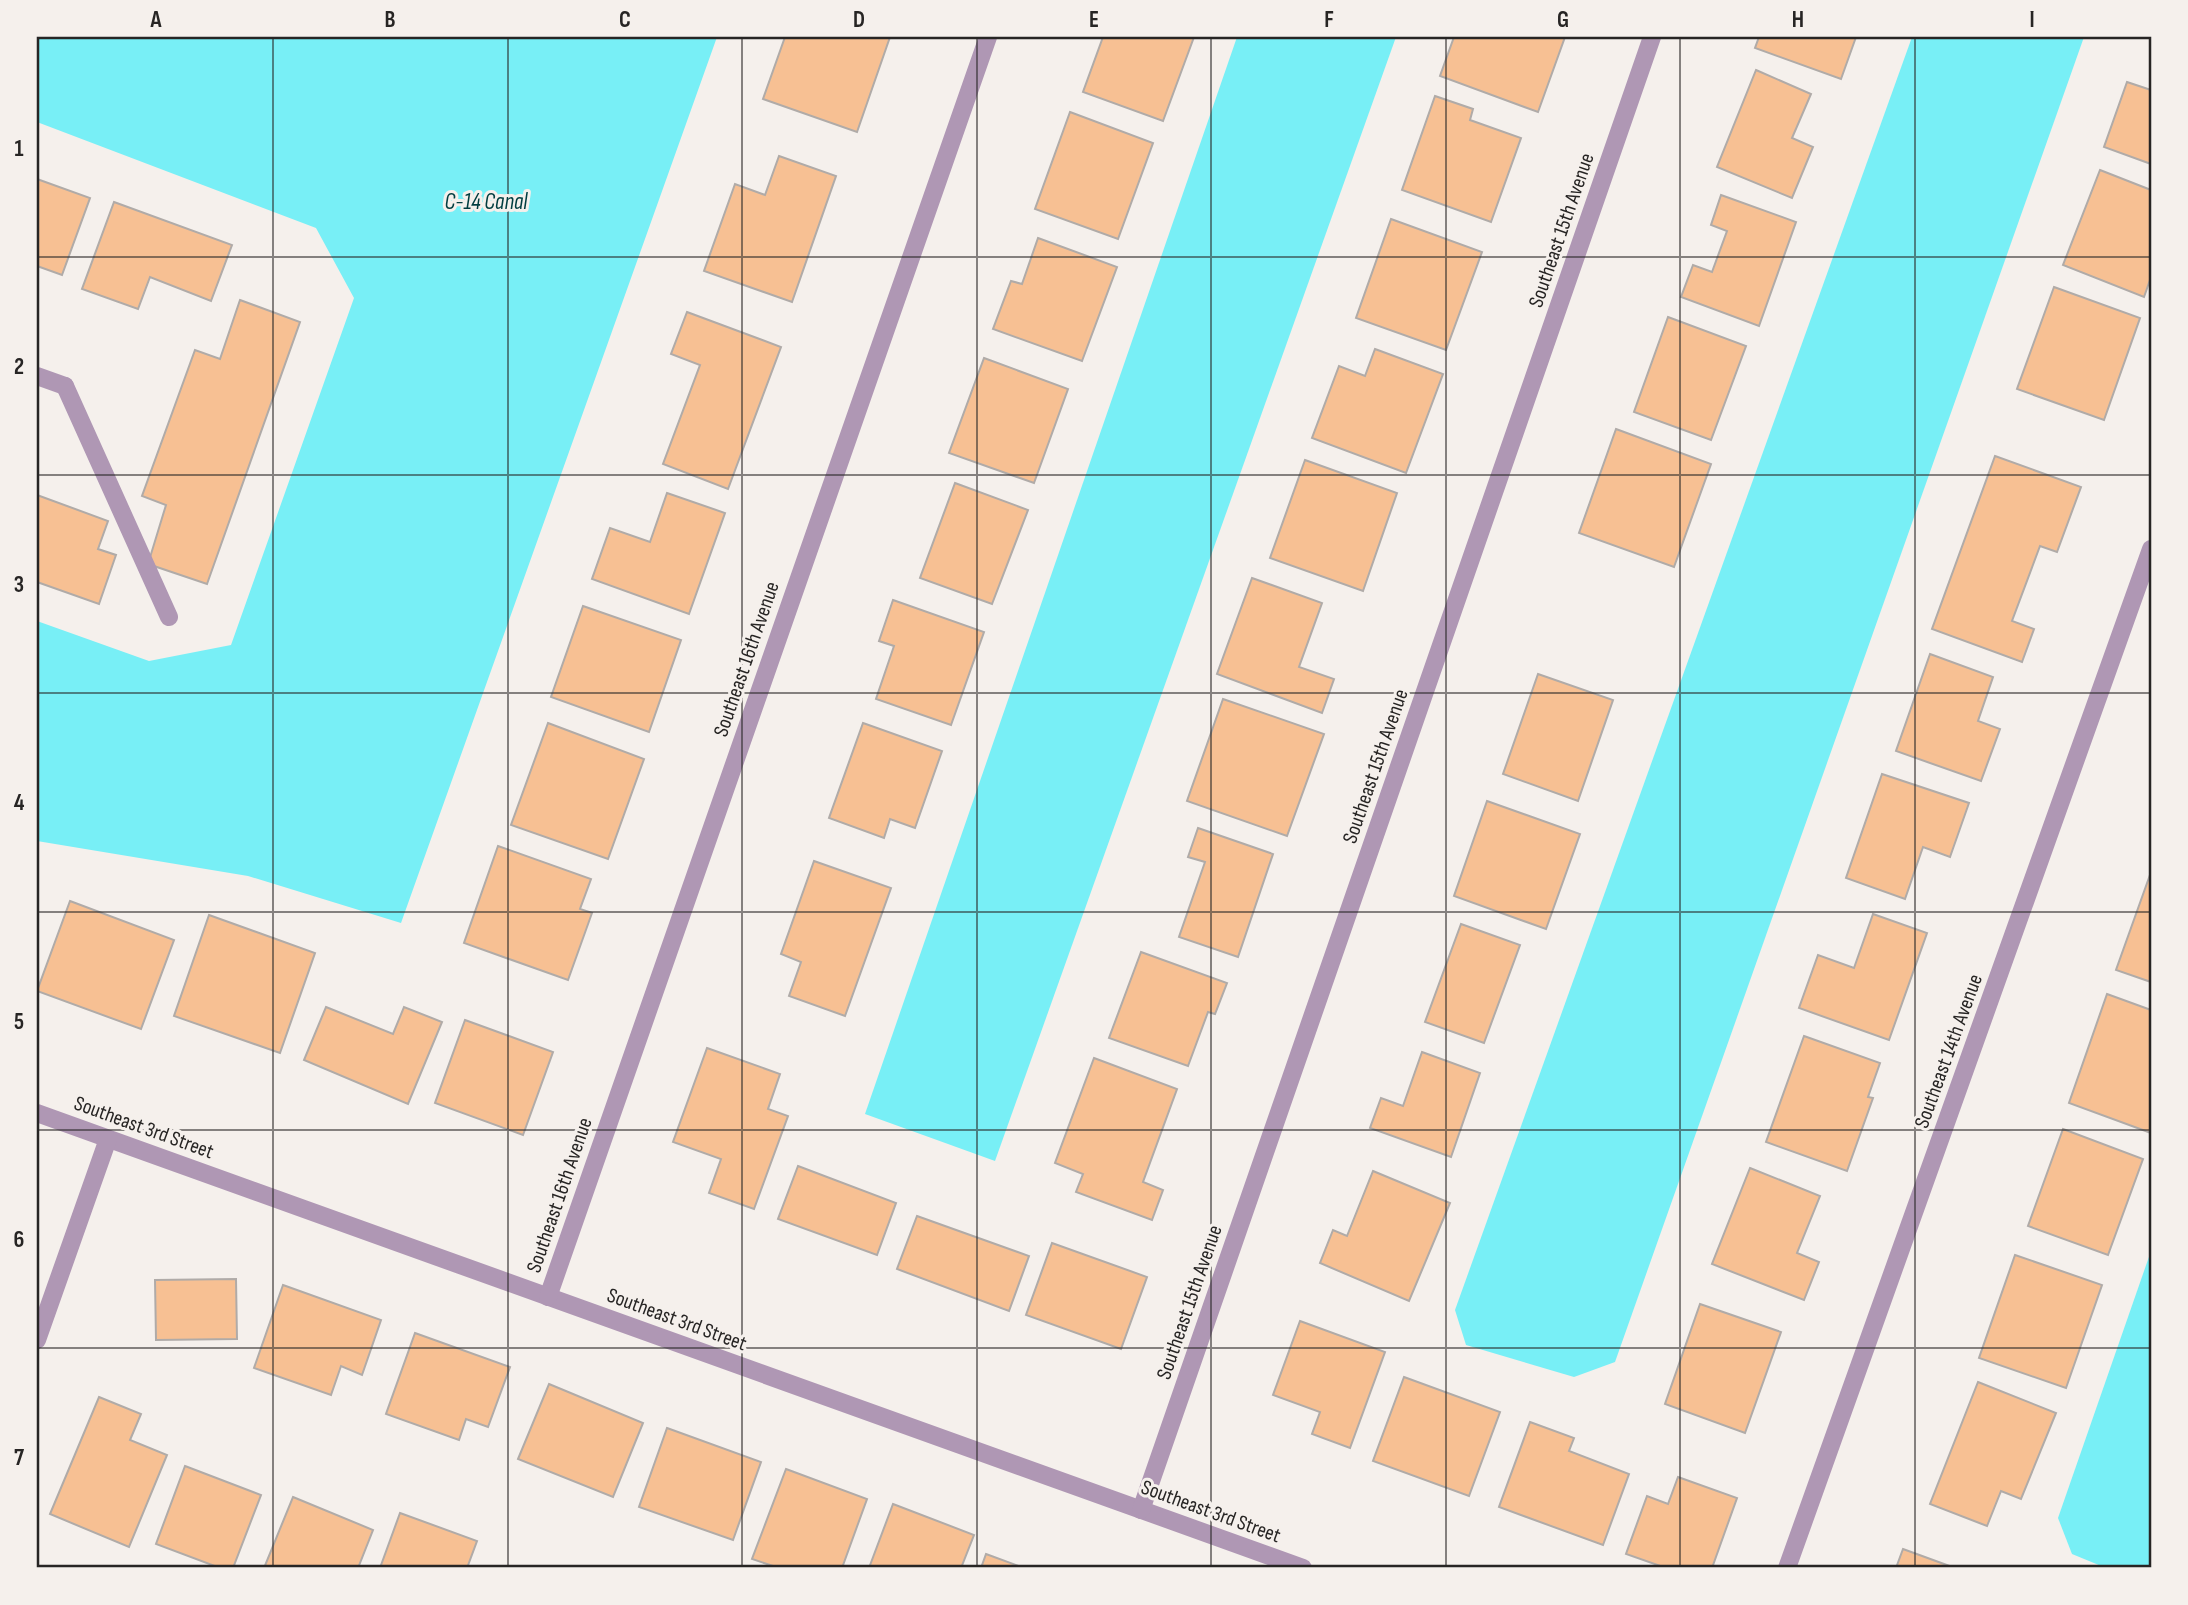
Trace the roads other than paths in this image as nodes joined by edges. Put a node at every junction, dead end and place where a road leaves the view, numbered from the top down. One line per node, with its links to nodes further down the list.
1 (988, 37): 8 (street, Southeast 16th Avenue)
2 (1652, 37): 10 (street, Southeast 15th Avenue)
3 (37, 376): 5 (street)
4 (2151, 549): 13 (street, Southeast 14th Avenue)
5 (169, 617)
6 (37, 1113): 7 (street, Southeast 3rd Street)
7 (108, 1139): 8 (street, Southeast 3rd Street); 9 (street)
8 (548, 1297): 10 (street, Southeast 3rd Street)
9 (37, 1340)
10 (1141, 1510): 11 (street, Southeast 3rd Street)
11 (1276, 1564): 12 (street, Southeast 3rd Street)
12 (1303, 1568)
13 (1787, 1568)

